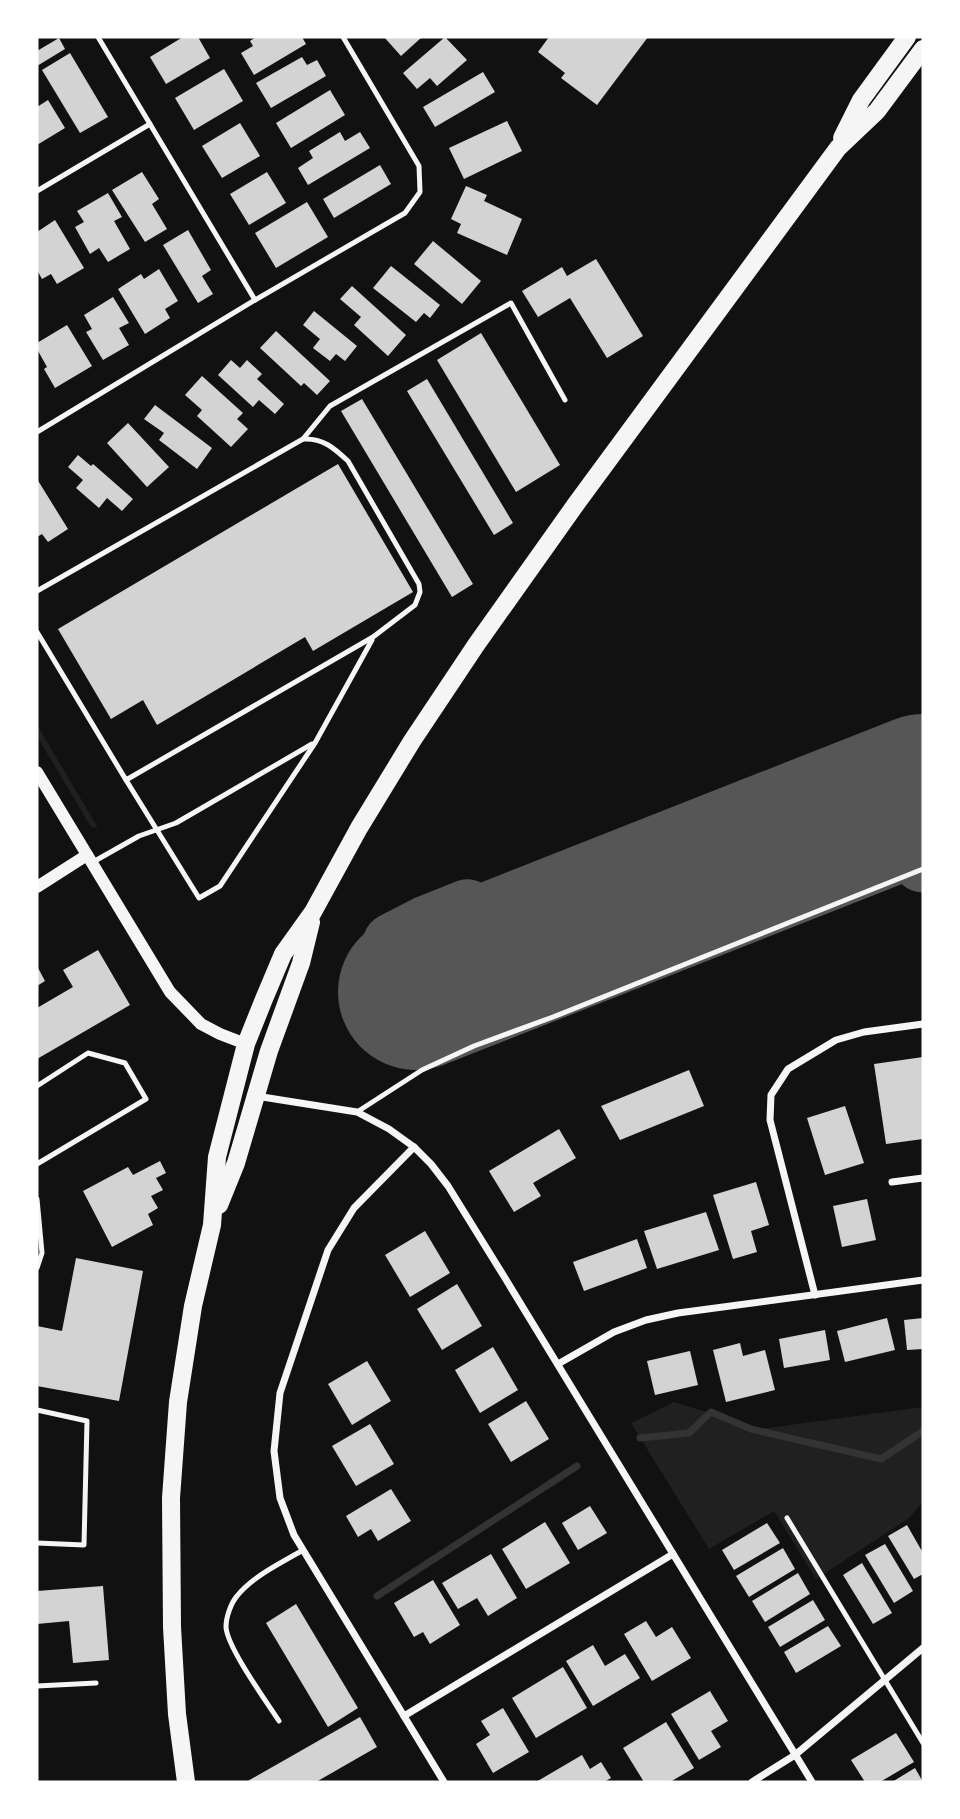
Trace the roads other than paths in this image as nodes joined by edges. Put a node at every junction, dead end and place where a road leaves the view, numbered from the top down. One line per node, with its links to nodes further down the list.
1 (99, 37): 5 (lane)
2 (343, 37): 8 (lane)
3 (907, 37): 6 (main road)
4 (923, 48): 6 (main road)
5 (150, 124): 7 (lane); 8 (lane)
6 (838, 148): 22 (main road)
7 (37, 191)
8 (255, 300): 10 (lane)
9 (565, 400): 11 (lane)
10 (37, 432)
11 (303, 439): 12 (lane); 14 (lane)
12 (37, 591)
13 (37, 632): 17 (lane)
14 (373, 637): 15 (lane); 17 (lane)
15 (315, 743): 18 (lane); 18 (lane)
16 (37, 772): 19 (street)
17 (126, 780): 18 (lane)
18 (157, 830): 19 (lane)
19 (89, 859): 21 (street); 24 (street)
20 (923, 869): 27 (lane)
21 (37, 887)
22 (313, 912): 24 (main road); 26 (main road)
23 (923, 1024): 36 (street)
24 (246, 1044): 33 (main road)
25 (37, 1086): 29 (lane)
26 (256, 1096): 27 (street); 33 (main road)
27 (357, 1112): 28 (street)
28 (414, 1147): 37 (street); 41 (street)
29 (37, 1164)
30 (923, 1178): 31 (street)
31 (891, 1182)
32 (37, 1199): 34 (lane)
33 (212, 1225): 51 (main road)
34 (37, 1268)
35 (923, 1280): 36 (street)
36 (815, 1295): 37 (street)
37 (558, 1364): 42 (street)
38 (37, 1410): 40 (lane)
39 (787, 1518): 44 (lane)
40 (37, 1543)
41 (303, 1550): 47 (street); 48 (lane)
42 (673, 1554): 47 (street); 50 (street)
43 (923, 1648): 44 (street)
44 (885, 1681): 49 (lane); 50 (street)
45 (96, 1683): 46 (lane)
46 (37, 1686)
47 (404, 1716): 52 (street)
48 (279, 1721)
49 (923, 1743)
50 (795, 1755): 53 (street); 54 (street)
51 (186, 1782)
52 (444, 1782)
53 (752, 1782)
54 (812, 1782)

